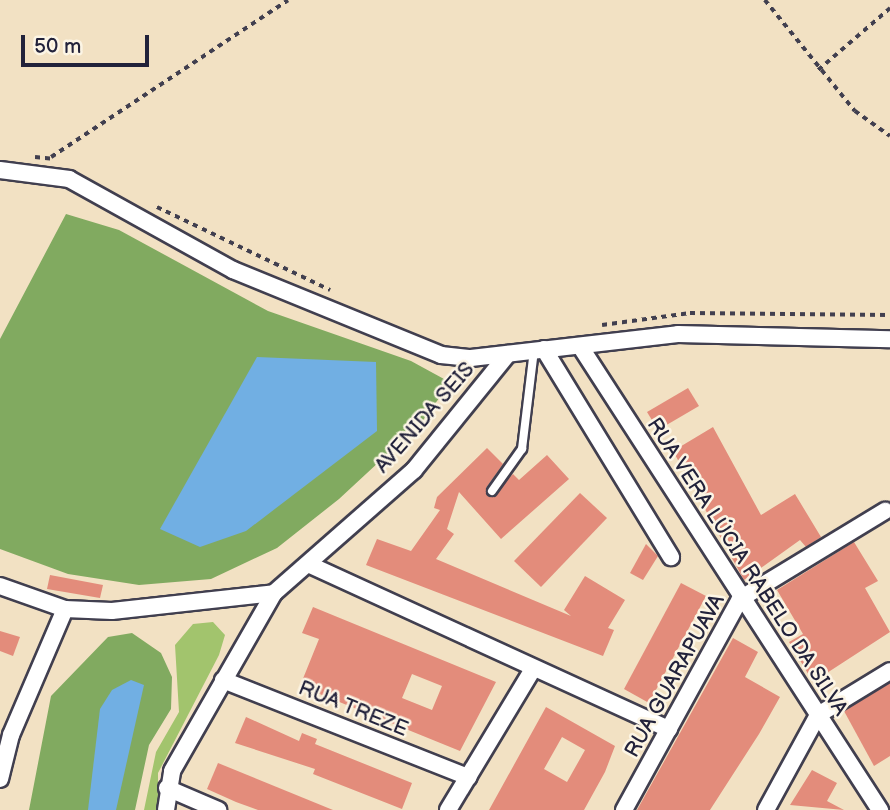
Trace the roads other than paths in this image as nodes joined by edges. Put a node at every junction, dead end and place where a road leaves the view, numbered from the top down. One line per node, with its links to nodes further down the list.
1 (0, 170): 5 (street)
2 (890, 339): 3 (street)
3 (580, 346): 4 (street); 12 (street, RUA VERA LÚCIA RABELO DA SILVA)
4 (539, 350): 5 (street); 6 (lane); 8 (street)
5 (508, 354): 9 (street, AVENIDA SEIS)
6 (492, 491)
7 (885, 512): 12 (street, RUA GUARAPUAVA)
8 (671, 557)
9 (308, 564): 11 (street, AVENIDA SEIS); 14 (street)
10 (0, 586): 13 (street)
11 (274, 593): 13 (street); 16 (street, AVENIDA SEIS)
12 (740, 599): 17 (street, RUA VERA LÚCIA RABELO DA SILVA); 18 (street, RUA GUARAPUAVA)
13 (65, 609): 19 (street)
14 (533, 669): 18 (street); 20 (street)
15 (890, 671): 17 (street)
16 (223, 680): 20 (street, RUA TREZE); 22 (street, AVENIDA SEIS)
17 (818, 715): 27 (street); 28 (street, RUA VERA LÚCIA RABELO DA SILVA)
18 (669, 729): 26 (street, RUA GUARAPUAVA)
19 (6, 733): 21 (street)
20 (468, 777): 25 (street)
21 (0, 779)
22 (167, 788): 23 (street); 24 (street)
23 (166, 810)
24 (218, 810)
25 (448, 810)
26 (624, 810)
27 (766, 810)
28 (880, 810)

